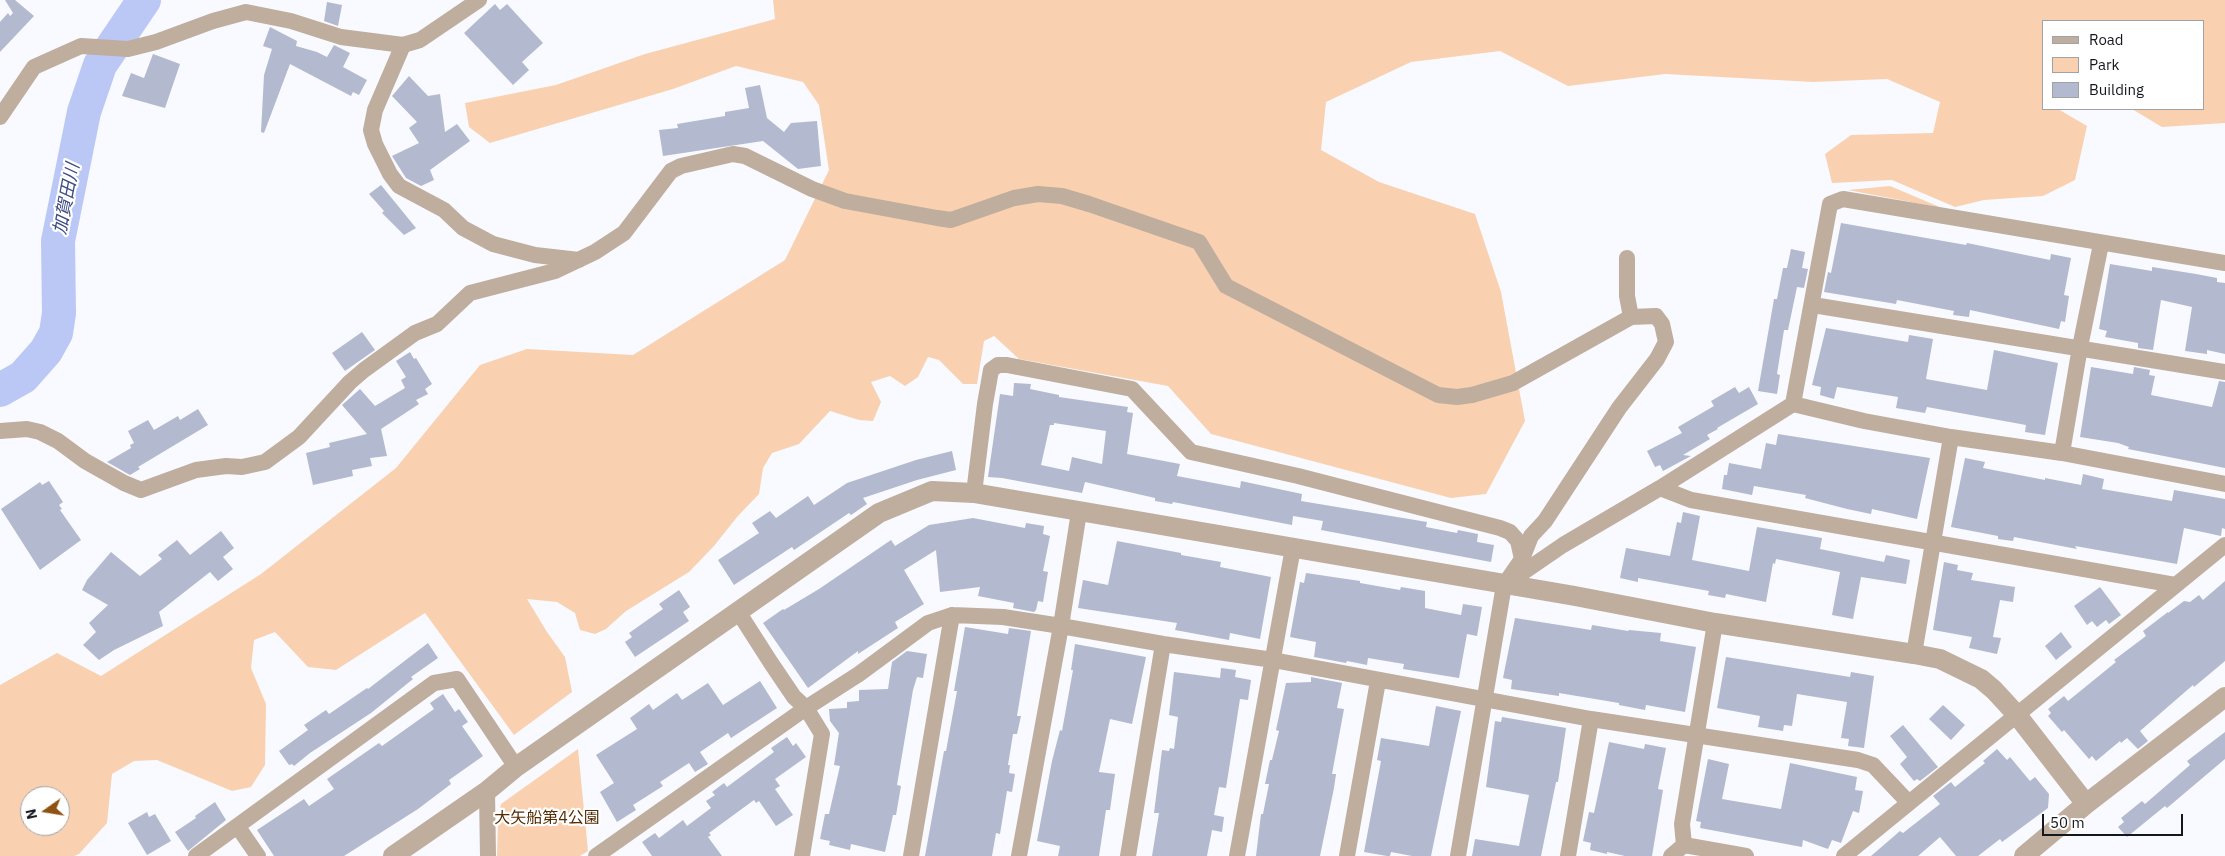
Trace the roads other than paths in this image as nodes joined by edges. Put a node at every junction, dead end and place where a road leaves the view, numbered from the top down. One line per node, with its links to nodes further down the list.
1 (479, 0): 2 (street)
2 (403, 45): 3 (street); 6 (street)
3 (0, 117)
4 (2101, 244): 7 (street); 8 (street); 10 (street)
5 (1628, 258): 9 (street)
6 (579, 260): 9 (street); 13 (street)
7 (2225, 263)
8 (1813, 305): 10 (street); 12 (street)
9 (1631, 317): 23 (street)
10 (2080, 346): 11 (street); 15 (street)
11 (2225, 372)
12 (1794, 404): 14 (street); 17 (street)
13 (0, 431)
14 (1951, 437): 15 (street); 20 (street)
15 (2062, 453): 16 (street)
16 (2225, 484)
17 (1660, 488): 20 (street); 24 (street)
18 (974, 493): 19 (street); 23 (street); 26 (street)
19 (1079, 512): 22 (street); 29 (street)
20 (1933, 543): 25 (street); 31 (street)
21 (2225, 545): 25 (street)
22 (1293, 548): 24 (street); 32 (street)
23 (1522, 559): 24 (street)
24 (1504, 585): 28 (street); 35 (street)
25 (2175, 585): 37 (street)
26 (739, 613): 36 (street); 40 (street)
27 (952, 615): 29 (street); 36 (street); 52 (street)
28 (1715, 623): 31 (street); 39 (street)
29 (1061, 626): 30 (street); 53 (street)
30 (1164, 644): 32 (street); 54 (street)
31 (1914, 654): 37 (street)
32 (1273, 660): 33 (street); 55 (street)
33 (1378, 681): 35 (street); 56 (street)
34 (2225, 697): 43 (street)
35 (1484, 698): 38 (street); 57 (street)
36 (806, 708): 50 (street); 51 (street)
37 (2017, 715): 42 (street); 43 (street)
38 (1591, 719): 39 (street); 58 (street)
39 (1696, 735): 42 (street); 45 (street)
40 (516, 767): 41 (street); 44 (street)
41 (487, 791): 48 (street); 49 (street)
42 (1909, 803): 61 (street)
43 (2086, 804): 62 (street)
44 (238, 827): 46 (street); 47 (street)
45 (1684, 845): 59 (street); 60 (street)
46 (196, 856)
47 (258, 856)
48 (393, 856)
49 (488, 856)
50 (596, 856)
51 (802, 856)
52 (911, 856)
53 (1020, 856)
54 (1128, 856)
55 (1237, 856)
56 (1347, 856)
57 (1458, 856)
58 (1568, 856)
59 (1671, 856)
60 (1746, 856)
61 (1844, 856)
62 (2024, 856)

